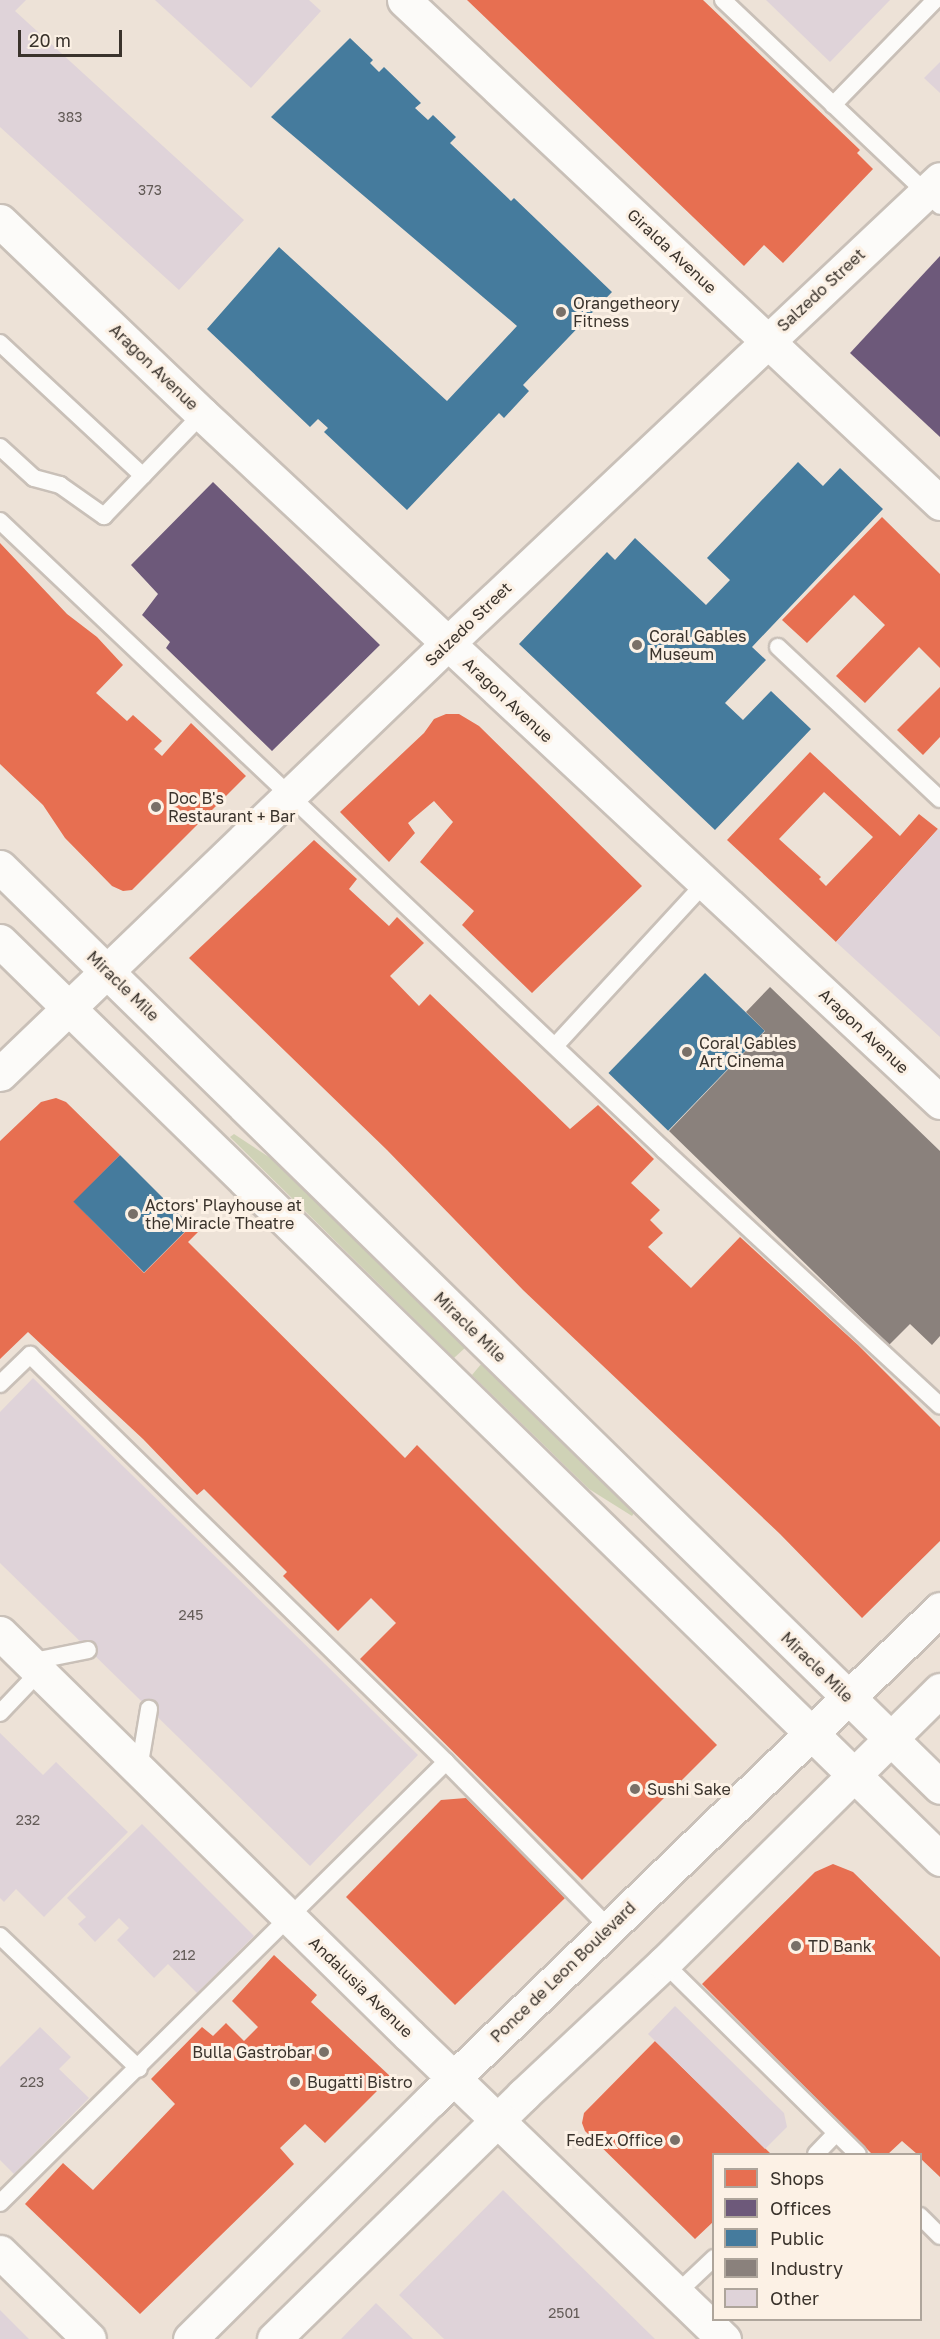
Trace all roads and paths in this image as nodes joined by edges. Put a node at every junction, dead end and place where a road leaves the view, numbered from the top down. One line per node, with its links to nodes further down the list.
1 (404, 0): 7 (street, Giralda Avenue)
2 (723, 0): 4 (lane)
3 (935, 0): 4 (lane)
4 (833, 105): 5 (lane)
5 (935, 192): 7 (street, Salzedo Street)
6 (0, 221): 9 (street, Aragon Avenue)
7 (766, 340): 12 (street, Giralda Avenue); 14 (street, Salzedo Street)
8 (0, 343): 11 (lane)
9 (202, 414): 11 (lane); 14 (street, Aragon Avenue)
10 (0, 447): 11 (lane)
11 (143, 476)
12 (940, 503)
13 (0, 521): 16 (lane)
14 (448, 643): 16 (street, Salzedo Street); 19 (street, Aragon Avenue)
15 (778, 647): 17 (lane)
16 (290, 795): 21 (street, Salzedo Street); 23 (lane)
17 (940, 799)
18 (0, 867): 21 (street, Miracle Mile)
19 (705, 883): 23 (lane); 25 (street, Aragon Avenue)
20 (0, 940): 22 (street)
21 (107, 971): 22 (street, Salzedo Street); 33 (street, Miracle Mile)
22 (69, 1008): 24 (street, Salzedo Street); 36 (street)
23 (555, 1046): 27 (lane)
24 (0, 1074)
25 (940, 1102)
26 (0, 1384): 38 (lane)
27 (940, 1406)
28 (940, 1609): 33 (street, Ponce de Leon Boulevard)
29 (0, 1633): 31 (street, Andalusia Avenue)
30 (88, 1650): 31 (lane)
31 (34, 1667): 35 (lane); 39 (street, Andalusia Avenue)
32 (940, 1690): 37 (street)
33 (848, 1696): 36 (street, Ponce de Leon Boulevard); 37 (street, Miracle Mile)
34 (149, 1709): 39 (lane)
35 (0, 1713)
36 (811, 1732): 40 (street); 44 (street, Ponce de Leon Boulevard)
37 (891, 1739): 40 (street); 41 (street, Miracle Mile)
38 (446, 1762): 43 (lane); 44 (lane)
39 (139, 1769): 43 (street, Andalusia Avenue)
40 (854, 1774): 42 (street); 46 (street)
41 (940, 1786)
42 (940, 1858)
43 (291, 1918): 47 (lane); 48 (street, Andalusia Avenue)
44 (609, 1928): 48 (street, Ponce de Leon Boulevard)
45 (0, 1936): 47 (lane)
46 (664, 1963): 49 (street); 50 (lane)
47 (138, 2069): 53 (lane)
48 (454, 2078): 49 (street, Andalusia Avenue); 60 (street, Ponce de Leon Boulevard)
49 (498, 2120): 58 (street, Andalusia Avenue); 61 (street)
50 (836, 2133): 51 (lane); 52 (lane)
51 (817, 2153)
52 (857, 2153)
53 (0, 2203)
54 (922, 2218): 55 (lane)
55 (940, 2236)
56 (0, 2252): 59 (street)
57 (712, 2260): 58 (lane)
58 (677, 2294): 62 (street, Andalusia Avenue)
59 (89, 2339)
60 (190, 2339)
61 (274, 2339)
62 (724, 2339)

